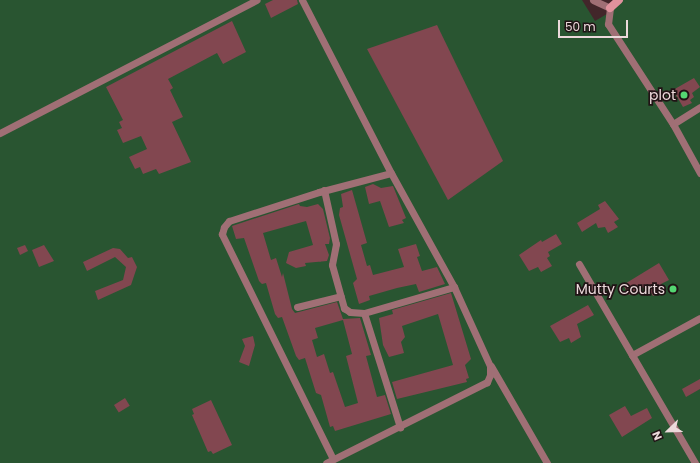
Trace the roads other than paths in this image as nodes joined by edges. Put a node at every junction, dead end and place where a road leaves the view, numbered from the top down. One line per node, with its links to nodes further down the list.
1 (257, 0): 8 (street)
2 (302, 0): 9 (street)
3 (593, 0): 5 (street)
4 (619, 0): 5 (street)
5 (610, 8): 7 (street)
6 (700, 107): 7 (street)
7 (673, 124): 10 (street)
8 (0, 134)
9 (391, 173): 11 (street); 13 (street)
10 (700, 173)
11 (324, 190): 14 (street); 21 (street)
12 (579, 264): 18 (street)
13 (454, 287): 16 (street); 19 (street)
14 (341, 296): 15 (street); 16 (street)
15 (297, 307)
16 (364, 313): 20 (street)
17 (700, 318): 18 (street)
18 (632, 355): 24 (street)
19 (490, 366): 20 (street); 23 (street)
20 (400, 427): 21 (street)
21 (333, 459): 22 (street)
22 (326, 463)
23 (547, 463)
24 (695, 463)

